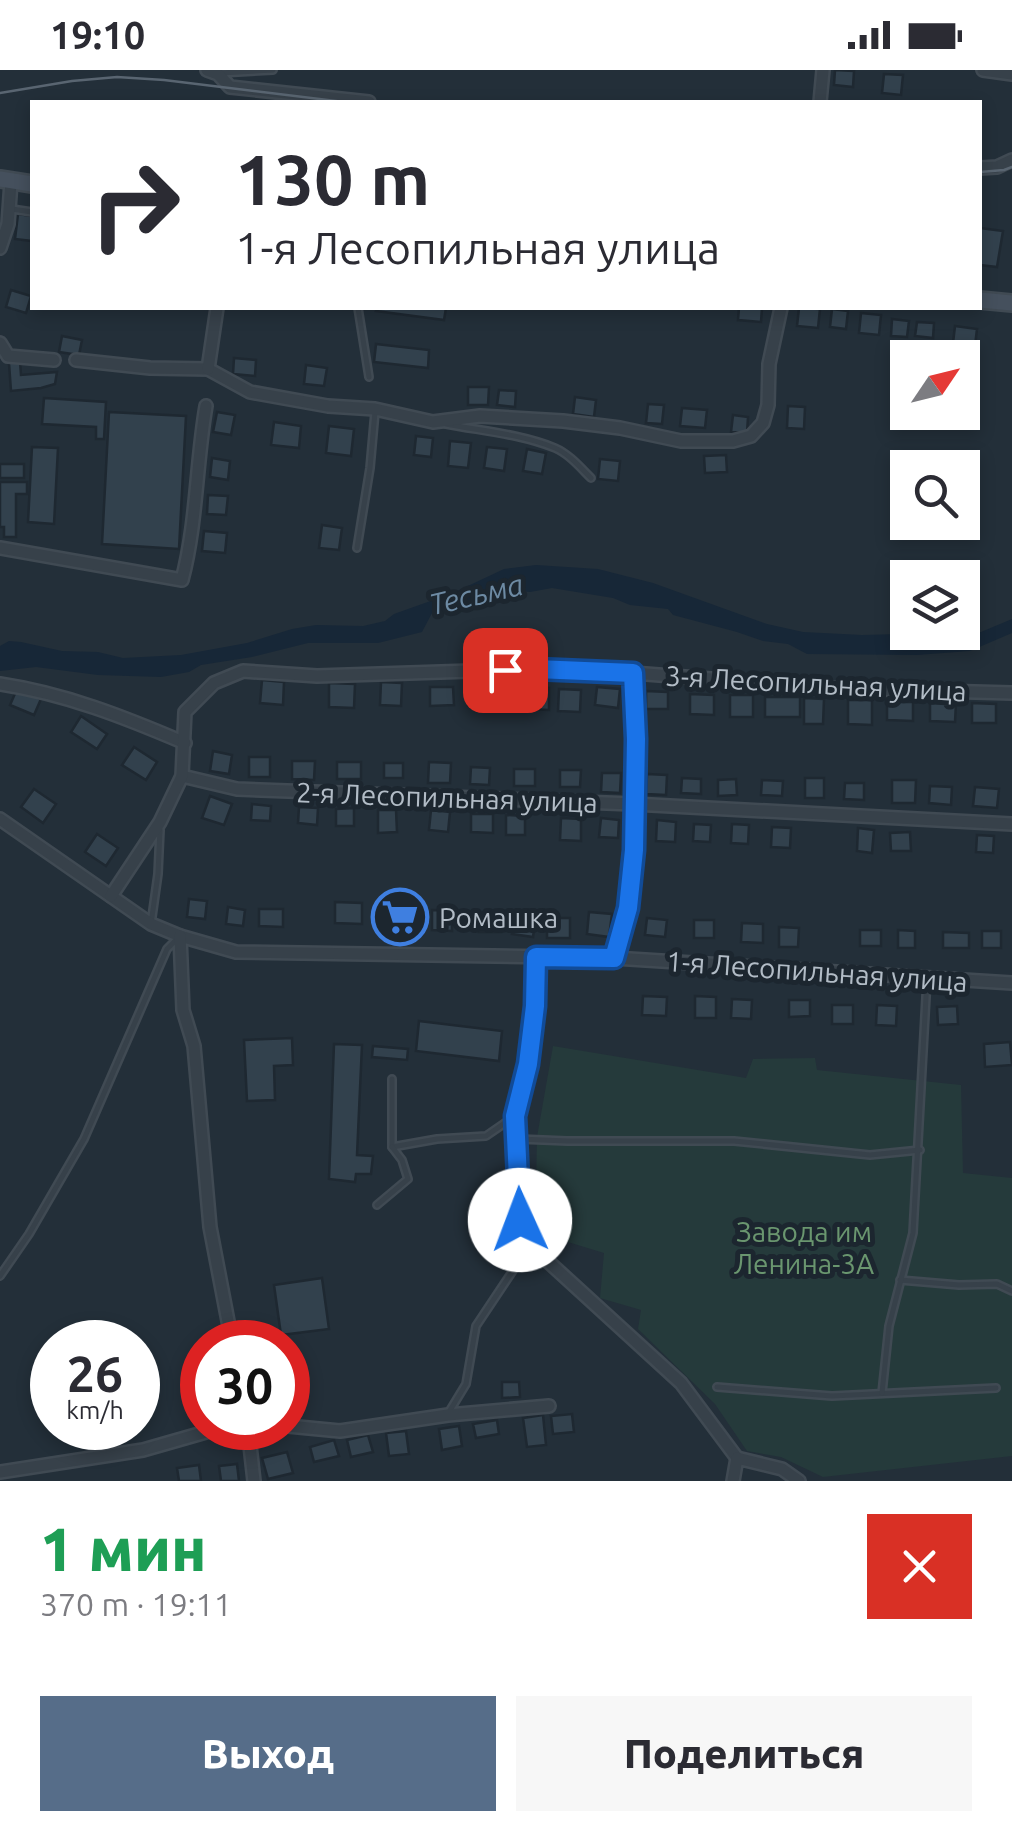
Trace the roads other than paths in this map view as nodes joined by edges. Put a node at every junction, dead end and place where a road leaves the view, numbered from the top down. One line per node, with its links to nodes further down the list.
1 (273, 70): 4 (lane)
2 (824, 70): 9 (street)
3 (983, 70): 5 (street)
4 (213, 72): 6 (street)
5 (1012, 74)
6 (230, 87): 7 (street); 8 (street)
7 (229, 100)
8 (350, 100)
9 (820, 100)
10 (1012, 160): 11 (street)
11 (982, 168)
12 (5, 180): 13 (main road); 14 (street)
13 (30, 184)
14 (6, 212): 15 (street)
15 (0, 248)
16 (982, 300): 17 (main road)
17 (1012, 303)
18 (218, 310): 24 (street)
19 (358, 310): 25 (lane)
20 (781, 310): 28 (street)
21 (0, 342): 22 (street)
22 (54, 360)
23 (76, 360): 24 (street)
24 (208, 369): 27 (street)
25 (369, 377)
26 (206, 406): 30 (street)
27 (375, 409): 28 (street); 31 (lane)
28 (434, 422): 29 (lane)
29 (592, 478)
30 (0, 548)
31 (357, 548)
32 (633, 673): 34 (street, 3-я Лесопильная улица); 35 (street, 3-я Лесопильная улица); 37 (street)
33 (0, 684): 35 (street)
34 (1012, 693)
35 (185, 743): 36 (street)
36 (182, 776): 37 (street, 2-я Лесопильная улица); 39 (street)
37 (633, 804): 40 (street, 2-я Лесопильная улица); 45 (street)
38 (0, 819): 41 (street, 1-я Лесопильная улица)
39 (160, 822): 41 (street); 42 (lane)
40 (1012, 824)
41 (111, 896): 42 (street, 1-я Лесопильная улица)
42 (151, 924): 43 (street, 1-я Лесопильная улица)
43 (180, 936): 44 (street, 1-я Лесопильная улица); 55 (lane); 58 (street)
44 (536, 957): 45 (street, 1-я Лесопильная улица); 49 (street)
45 (614, 958): 46 (street, 1-я Лесопильная улица)
46 (927, 979): 47 (street, 1-я Лесопильная улица); 52 (lane)
47 (1012, 983)
48 (392, 1079): 51 (lane)
49 (515, 1116): 50 (street); 51 (lane)
50 (516, 1138): 52 (lane); 54 (street)
51 (392, 1147): 53 (lane)
52 (920, 1150): 56 (lane)
53 (377, 1205)
54 (530, 1245): 63 (lane); 67 (street)
55 (0, 1276)
56 (900, 1280): 57 (lane); 61 (lane)
57 (1012, 1290)
58 (228, 1320)
59 (717, 1387): 61 (lane)
60 (996, 1388): 61 (lane)
61 (882, 1393)
62 (549, 1406): 63 (street)
63 (448, 1415): 64 (street)
64 (310, 1428)
65 (180, 1439): 68 (street)
66 (250, 1450): 69 (street)
67 (737, 1458): 70 (street); 71 (street)
68 (0, 1472)
69 (254, 1481)
70 (733, 1481)
71 (799, 1481)

